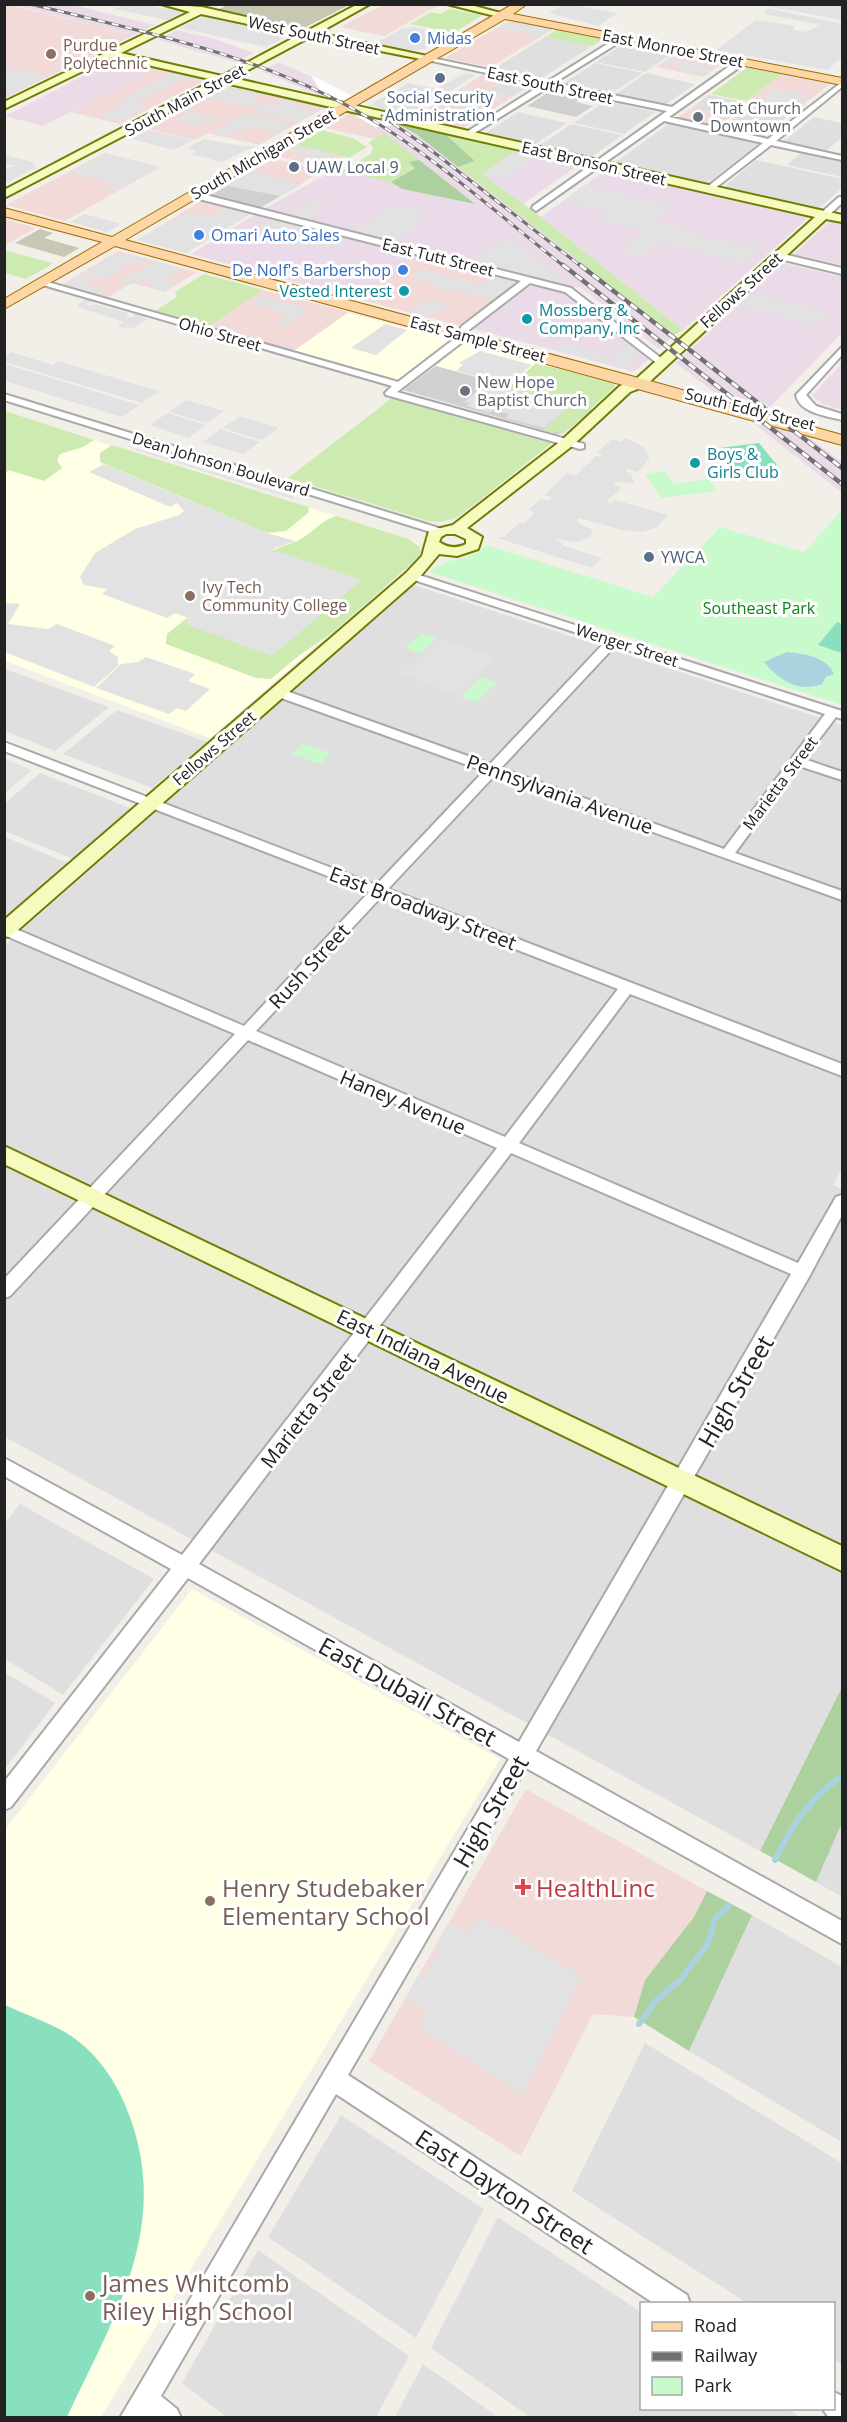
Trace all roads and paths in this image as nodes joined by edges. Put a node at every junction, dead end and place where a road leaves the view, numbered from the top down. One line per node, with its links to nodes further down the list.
1 (165, 4): 6 (street, West South Street)
2 (214, 4): 6 (street)
3 (366, 4): 8 (street, South Main Street)
4 (451, 4): 7 (street)
5 (522, 4): 7 (main road, South Michigan Street)
6 (199, 12): 8 (street, West South Street); 10 (street)
7 (503, 15): 9 (main road, East Monroe Street); 11 (main road, South Michigan Street)
8 (311, 34): 11 (street, West South Street); 13 (street, South Main Street)
9 (620, 38): 12 (main road, East Monroe Street); 15 (street)
10 (111, 54): 13 (street, East Bronson Street); 16 (street)
11 (427, 59): 15 (street, East South Street); 17 (main road, South Michigan Street)
12 (741, 62): 14 (main road, East Monroe Street); 18 (street)
13 (224, 80): 17 (street, East Bronson Street); 25 (street, South Main Street)
14 (843, 83): 21 (street)
15 (547, 84): 18 (street, East South Street); 20 (street)
16 (4, 106)
17 (345, 107): 20 (street, East Bronson Street); 26 (main road, South Michigan Street)
18 (673, 110): 19 (street)
19 (662, 118): 21 (street); 23 (street)
20 (468, 135): 23 (street, East Bronson Street)
21 (770, 142): 22 (street); 24 (street)
22 (843, 158)
23 (598, 164): 24 (street, East Bronson Street); 28 (street)
24 (711, 189): 30 (street, East Bronson Street)
25 (4, 195)
26 (194, 195): 32 (main road, South Michigan Street); 35 (street, East Tutt Street)
27 (843, 199): 30 (street, Fellows Street)
28 (536, 208)
29 (4, 212): 32 (main road, East Sample Street)
30 (824, 215): 31 (street, East Bronson Street); 33 (street, Fellows Street)
31 (843, 219)
32 (114, 241): 36 (main road, South Michigan Street); 38 (main road, East Sample Street)
33 (779, 256): 34 (street); 40 (street, Fellows Street)
34 (843, 271)
35 (528, 280): 38 (street); 40 (street, East Tutt Street)
36 (41, 284): 37 (main road, South Michigan Street); 42 (street, Ohio Street)
37 (4, 305)
38 (462, 335): 41 (main road, East Sample Street); 42 (street)
39 (843, 350): 46 (street)
40 (661, 362): 41 (street, Fellows Street)
41 (640, 382): 43 (main road, East Sample Street); 49 (street, Fellows Street)
42 (399, 386): 49 (street)
43 (656, 387): 47 (main road, South Eddy Street); 48 (main road, East Sample Street)
44 (4, 397): 51 (street, Dean Johnson Boulevard)
45 (4, 405): 51 (street, Dean Johnson Boulevard)
46 (843, 417)
47 (843, 433)
48 (843, 440)
49 (573, 444): 50 (street, Fellows Street)
50 (464, 531): 51 (street); 52 (street, Fellows Street)
51 (435, 539): 52 (street); 53 (street, Fellows Street)
52 (452, 552): 53 (street, Fellows Street)
53 (418, 570): 54 (street, Wenger Street); 55 (street, Fellows Street)
54 (613, 641): 56 (street, Wenger Street); 59 (street, Rush Street)
55 (277, 692): 59 (street, Pennsylvania Avenue); 61 (street, Fellows Street)
56 (838, 713): 58 (street, Marietta Street)
57 (4, 746): 61 (street, East Broadway Street)
58 (797, 761): 60 (street); 62 (street, Marietta Street)
59 (493, 770): 62 (street, Pennsylvania Avenue); 63 (street, Rush Street)
60 (843, 776)
61 (152, 802): 63 (street, East Broadway Street); 65 (street, Fellows Street)
62 (727, 854): 64 (street, Pennsylvania Avenue)
63 (380, 891): 66 (street, East Broadway Street); 67 (street, Rush Street)
64 (843, 896)
65 (5, 930): 67 (street, Haney Avenue)
66 (628, 987): 68 (street, East Broadway Street); 69 (street, Marietta Street)
67 (246, 1034): 69 (street, Haney Avenue); 71 (street, Rush Street)
68 (843, 1070)
69 (508, 1146): 73 (street, Haney Avenue); 75 (street, Marietta Street)
70 (4, 1154): 71 (street, East Indiana Avenue)
71 (94, 1197): 74 (street, Rush Street); 75 (street, East Indiana Avenue)
72 (843, 1201): 73 (street, High Street)
73 (803, 1272): 77 (street, High Street)
74 (4, 1291)
75 (369, 1330): 77 (street, East Indiana Avenue); 79 (street, Marietta Street)
76 (4, 1467): 79 (street, East Dubail Street)
77 (683, 1482): 78 (street, East Indiana Avenue); 80 (street, High Street)
78 (843, 1559)
79 (187, 1568): 80 (street, East Dubail Street); 81 (street, Marietta Street)
80 (523, 1755): 82 (street, East Dubail Street); 83 (street, High Street)
81 (4, 1800)
82 (843, 1933)
83 (332, 2078): 84 (street, East Dayton Street); 85 (street, High Street)
84 (675, 2302)
85 (139, 2408): 86 (street)
86 (168, 2418)

